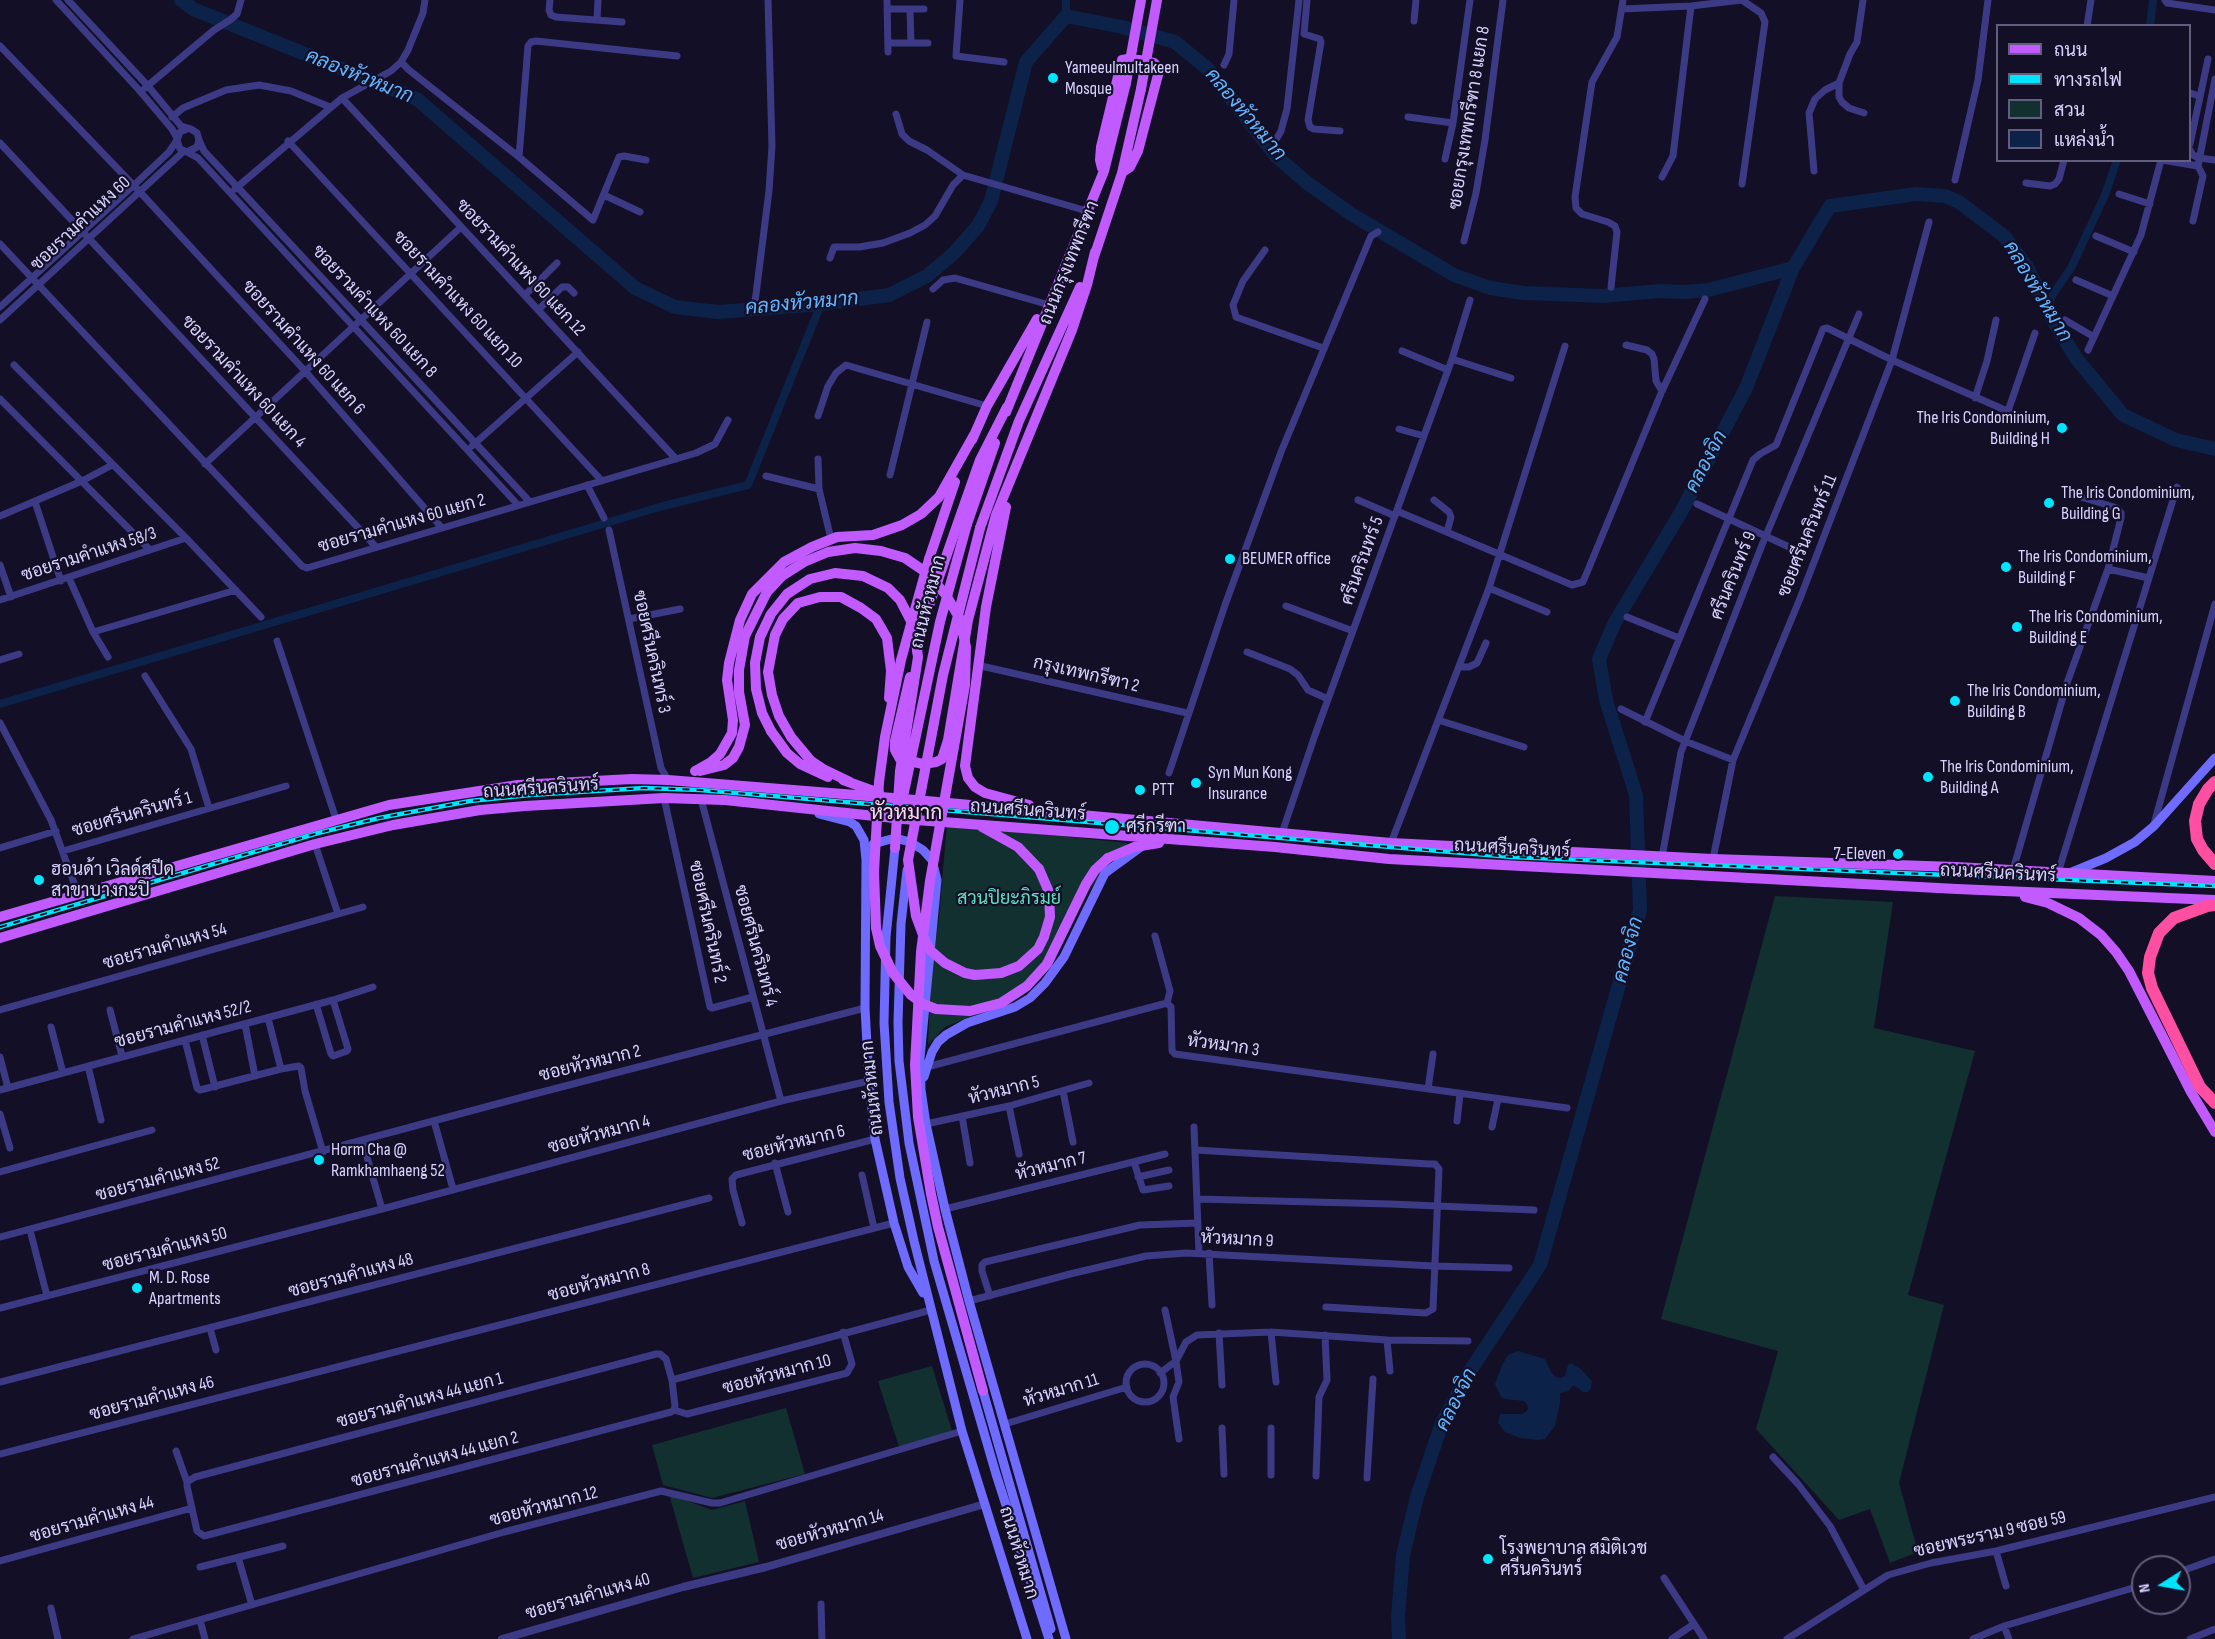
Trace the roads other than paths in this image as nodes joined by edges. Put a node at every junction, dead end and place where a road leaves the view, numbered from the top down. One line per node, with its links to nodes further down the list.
1 (56, 0): 48 (street)
2 (241, 0): 47 (street)
3 (425, 0): 42 (street)
4 (550, 0): 31 (street)
5 (598, 0): 31 (street)
6 (768, 0): 120 (street)
7 (887, 0): 26 (street)
8 (960, 0): 43 (street)
9 (1141, 0): 78 (main road, ถนนกรุงเทพกรีฑา, bridge)
10 (1159, 0): 11 (main road); 80 (main road, ถนนกรุงเทพกรีฑา, bridge)
11 (1167, 0)
12 (1234, 0): 44 (street)
13 (1299, 0): 61 (street)
14 (1306, 0): 60 (street)
15 (1416, 0): 32 (street)
16 (1470, 0): 58 (street)
17 (1503, 0): 100 (street, ซอยกรุงเทพกรีฑา 8 แยก 8)
18 (1623, 0): 29 (street)
19 (1742, 0): 25 (street); 85 (street)
20 (1863, 0): 46 (street)
21 (1988, 0): 83 (street)
22 (2091, 0): 34 (street)
23 (2164, 0): 30 (street)
24 (71, 1): 47 (street)
25 (1691, 6): 29 (street); 82 (street)
26 (887, 9): 27 (street); 35 (street)
27 (910, 9): 28 (street); 36 (street)
28 (924, 9)
29 (1622, 9): 112 (street)
30 (2215, 10)
31 (597, 20): 33 (street)
32 (1414, 21)
33 (622, 22)
34 (2087, 24)
35 (888, 43): 36 (street); 39 (street)
36 (911, 43): 37 (street)
37 (928, 43)
38 (0, 46): 87 (street, ซอยรามคำแหง 60 แยก 6)
39 (888, 52)
40 (677, 56): 69 (street)
41 (2208, 59): 50 (street)
42 (401, 62): 51 (street); 69 (street)
43 (1005, 62)
44 (1224, 65)
45 (2215, 79): 52 (street)
46 (1839, 83): 54 (street); 79 (street)
47 (148, 86): 48 (street); 56 (street)
48 (141, 92): 62 (street)
49 (2191, 93): 50 (street)
50 (2199, 96): 63 (street)
51 (342, 98): 53 (street); 96 (street, ซอยรามคำแหง 60 แยก 12)
52 (2213, 99): 70 (street)
53 (330, 107): 56 (street); 65 (street)
54 (1864, 113)
55 (896, 114): 81 (street)
56 (172, 117): 59 (street)
57 (1408, 117): 58 (street)
58 (1453, 123): 71 (street)
59 (187, 129): 62 (street, ซอยรามคำแหง 60); 64 (street)
60 (1340, 131)
61 (1277, 138)
62 (177, 139): 67 (street); 87 (street, ซอยรามคำแหง 60)
63 (2191, 139)
64 (199, 140): 67 (street, ซอยรามคำแหง 60); 86 (street, ซอยรามคำแหง 60 แยก 8)
65 (288, 141): 86 (street); 109 (street, ซอยรามคำแหง 60 แยก 10)
66 (0, 143): 98 (street, ซอยรามคำแหง 60 แยก 4)
67 (186, 151): 87 (street, ซอยรามคำแหง 60); 88 (street, ซอยรามคำแหง 60 แยก 8)
68 (2191, 152): 70 (street)
69 (519, 157): 90 (street)
70 (2199, 158): 73 (street); 77 (street)
71 (1445, 159)
72 (646, 160): 90 (street)
73 (2215, 160)
74 (2063, 162): 84 (street)
75 (2161, 162): 91 (street)
76 (2174, 162): 77 (street)
77 (2198, 166): 94 (street)
78 (1104, 171): 80 (main road); 92 (main road, ถนนกรุงเทพกรีฑา)
79 (1814, 171)
80 (1122, 173): 104 (main road, ถนนกรุงเทพกรีฑา)
81 (963, 176): 92 (street); 107 (street)
82 (1662, 177)
83 (1955, 180)
84 (2026, 183)
85 (1742, 184)
86 (237, 187): 88 (street); 102 (street, ซอยรามคำแหง 60 แยก 8)
87 (136, 189): 98 (street, ซอยรามคำแหง 60); 144 (street, ซอยรามคำแหง 60 แยก 6)
88 (231, 193): 106 (street, ซอยรามคำแหง 60 แยก 8)
89 (2118, 194): 91 (street)
90 (604, 195): 93 (street)
91 (2150, 204): 105 (street)
92 (1087, 211): 113 (main road, ถนนกรุงเทพกรีฑา)
93 (640, 212)
94 (2193, 221)
95 (1929, 222): 141 (street, ซอยศรีนครินทร์ 11)
96 (461, 227): 109 (street); 116 (street, ซอยรามคำแหง 60 แยก 12)
97 (1378, 232): 136 (street)
98 (86, 235): 111 (street, ซอยรามคำแหง 60); 157 (street, ซอยรามคำแหง 60 แยก 4)
99 (2096, 236): 105 (street)
100 (1464, 241)
101 (0, 244): 111 (street, ซอยรามคำแหง 60 แยก 2)
102 (296, 250): 106 (street); 125 (street, ซอยรามคำแหง 60 แยก 8)
103 (1265, 250): 136 (street)
104 (1095, 252): 169 (main road); 190 (main road, ถนนกรุงเทพกรีฑา)
105 (2134, 252): 117 (street)
106 (289, 257): 130 (street, ซอยรามคำแหง 60 แยก 8)
107 (830, 258)
108 (557, 263): 116 (street)
109 (412, 273): 125 (street); 150 (street, ซอยรามคำแหง 60 แยก 10)
110 (2076, 280): 117 (street)
111 (35, 282): 122 (street, ซอยรามคำแหง 60); 126 (street, ซอยรามคำแหง 60); 167 (street, ซอยรามคำแหง 60 แยก 2)
112 (1611, 287)
113 (1055, 288): 121 (main road); 154 (main road, ถนนกรุงเทพกรีฑา)
114 (933, 289): 121 (street)
115 (574, 293): 123 (street)
116 (525, 295): 123 (street, ซอยรามคำแหง 60 แยก 12)
117 (2113, 296): 132 (street)
118 (1705, 299): 149 (street)
119 (1470, 300): 140 (street, ศรีนครินทร์ 5)
120 (755, 302)
121 (1046, 304): 153 (main road)
122 (0, 307)
123 (538, 310): 139 (street, ซอยรามคำแหง 60 แยก 12)
124 (1859, 314): 133 (street, ศรีนครินทร์ 9)
125 (360, 319): 130 (street); 146 (street, ซอยรามคำแหง 60 แยก 8)
126 (0, 320)
127 (1996, 320): 151 (street)
128 (2065, 320): 132 (street)
129 (927, 322): 147 (street)
130 (352, 326): 144 (street); 148 (street, ซอยรามคำแหง 60 แยก 8)
131 (2035, 333): 155 (street)
132 (2094, 337): 137 (street)
133 (1850, 339): 141 (street); 187 (street); 193 (street, ศรีนครินทร์ 9)
134 (1626, 345): 149 (street)
135 (1565, 346): 199 (street)
136 (1323, 348): 230 (street)
137 (2088, 350)
138 (1402, 351): 143 (street)
139 (578, 352): 150 (street); 165 (street, ซอยรามคำแหง 60 แยก 12)
140 (1452, 359): 143 (street, ศรีนครินทร์ 5); 145 (street)
141 (1892, 360): 151 (street); 238 (street, ซอยศรีนครินทร์ 11)
142 (14, 364): 168 (street)
143 (1448, 370): 162 (street, ศรีนครินทร์ 5)
144 (305, 371): 157 (street); 189 (street, ซอยรามคำแหง 60 แยก 6)
145 (1511, 378)
146 (418, 382): 148 (street); 163 (street, ซอยรามคำแหง 60 แยก 8)
147 (913, 385): 153 (street); 156 (street); 170 (street)
148 (411, 389): 164 (street, ซอยรามคำแหง 60 แยก 8)
149 (1662, 391): 199 (street)
150 (526, 397): 163 (street); 173 (street, ซอยรามคำแหง 60 แยก 10)
151 (1975, 398): 155 (street)
152 (0, 399): 172 (street)
153 (987, 406): 161 (main road)
154 (1007, 407): 169 (main road); 188 (main road, ถนนกรุงเทพกรีฑา)
155 (2008, 411): 158 (street)
156 (818, 416)
157 (256, 417): 167 (street); 197 (street, ซอยรามคำแหง 60 แยก 4)
158 (2024, 418)
159 (728, 420): 165 (street, ซอยรามคำแหง 60 แยก 2)
160 (1399, 429): 162 (street)
161 (974, 435): 195 (main road); 234 (main road, bridge)
162 (1424, 436): 184 (street, ศรีนครินทร์ 5)
163 (475, 443): 164 (street); 181 (street, ซอยรามคำแหง 60 แยก 8)
164 (468, 451): 183 (street, ซอยรามคำแหง 60 แยก 8)
165 (676, 459): 173 (street, ซอยรามคำแหง 60 แยก 2)
166 (818, 459): 176 (street)
167 (206, 464): 197 (street, ซอยรามคำแหง 60 แยก 2)
168 (112, 465): 172 (street); 194 (street)
169 (1017, 466): 225 (main road)
170 (890, 475)
171 (766, 476): 176 (street)
172 (82, 481): 180 (street); 198 (street)
173 (602, 481): 174 (street, ซอยรามคำแหง 60 แยก 2)
174 (587, 485): 181 (street, ซอยรามคำแหง 60 แยก 2); 186 (street)
175 (2177, 488): 203 (street)
176 (819, 489): 195 (street)
177 (2081, 497): 201 (street)
178 (1358, 500): 184 (street)
179 (1434, 500): 192 (street)
180 (35, 502): 185 (street); 204 (street)
181 (530, 502): 183 (street, ซอยรามคำแหง 60 แยก 2)
182 (1697, 504): 187 (street)
183 (518, 506): 189 (street, ซอยรามคำแหง 60 แยก 2)
184 (1396, 514): 192 (street); 216 (street, ศรีนครินทร์ 5)
185 (0, 516)
186 (604, 518)
187 (1729, 519): 193 (street); 218 (street)
188 (967, 524): 263 (main road, ถนนหัวหมาก, bridge)
189 (442, 528): 197 (street, ซอยรามคำแหง 60 แยก 2)
190 (980, 528): 268 (main road, ถนนหัวหมาก, bridge)
191 (609, 530): 215 (street, ซอยศรีนครินทร์ 3)
192 (1448, 532): 199 (street)
193 (1766, 536): 196 (street); 235 (street, ศรีนครินทร์ 9)
194 (186, 538): 198 (street, ซอยรามคำแหง 58/3); 206 (street)
195 (831, 539): 239 (main road)
196 (1789, 547)
197 (376, 548)
198 (150, 550): 202 (street, ซอยรามคำแหง 58/3)
199 (1499, 554): 205 (street)
200 (0, 564): 207 (street)
201 (2108, 569): 203 (street); 270 (street)
202 (69, 578): 204 (street, ซอยรามคำแหง 58/3); 217 (street)
203 (2149, 578): 271 (street)
204 (61, 581): 207 (street, ซอยรามคำแหง 58/3)
205 (1489, 588): 212 (street); 226 (street)
206 (236, 590): 214 (street); 217 (street)
207 (11, 597): 208 (street, ซอยรามคำแหง 58/3)
208 (0, 600)
209 (2215, 604): 255 (street)
210 (1286, 606): 216 (street)
211 (680, 609): 215 (street)
212 (1546, 612)
213 (1627, 616): 218 (street)
214 (261, 617)
215 (629, 619): 241 (street, ซอยศรีนครินทร์ 3)
216 (1353, 631): 228 (street, ศรีนครินทร์ 5)
217 (93, 632): 223 (street)
218 (1679, 638): 232 (street)
219 (277, 641): 252 (street)
220 (1486, 643): 226 (street)
221 (1246, 651): 228 (street)
222 (20, 654): 224 (street)
223 (108, 657)
224 (0, 660)
225 (977, 665): 230 (street, กรุงเทพกรีฑา 2); 251 (main road)
226 (1459, 667): 231 (street)
227 (145, 676): 249 (street, ซอยศรีนครินทร์ 1)
228 (1328, 699): 257 (street, ศรีนครินทร์ 5)
229 (1621, 710): 232 (street)
230 (1187, 713): 240 (street)
231 (1438, 720): 236 (street); 259 (street)
232 (1645, 722): 235 (street)
233 (0, 723): 256 (street, ซอยศรีนครินทร์ 1)
234 (885, 737): 242 (main road, bridge); 261 (main road, bridge)
235 (1685, 741): 238 (street); 265 (street, ศรีนครินทร์ 9)
236 (1524, 747)
237 (2215, 758): 255 (main road)
238 (1733, 760): 266 (street, ซอยศรีนครินทร์ 11)
239 (695, 771): 241 (main road); 389 (main road, bridge)
240 (1169, 773)
241 (668, 780): 246 (main road, ถนนศรีนครินทร์); 248 (main road, ถนนศรีนครินทร์)
242 (849, 782): 246 (main road); 263 (main road, bridge)
243 (2215, 782): 269 (highway)
244 (286, 786): 249 (street, ซอยศรีนครินทร์ 1)
245 (664, 798): 247 (main road, ถนนศรีนครินทร์); 254 (main road, ถนนศรีนครินทร์); 284 (street, ซอยศรีนครินทร์ 2)
246 (893, 798): 251 (main road, ถนนศรีนครินทร์)
247 (701, 799): 250 (main road, ถนนศรีนครินทร์); 284 (street, ซอยศรีนครินทร์ 4)
248 (389, 805): 252 (main road, ถนนศรีนครินทร์); 254 (main road)
249 (209, 808): 264 (street, ซอยศรีนครินทร์ 1)
250 (798, 808): 253 (main road, ถนนศรีนครินทร์); 267 (main road)
251 (1060, 813): 257 (main road, ถนนศรีนครินทร์)
252 (336, 819): 275 (main road, ถนนศรีนครินทร์)
253 (976, 824): 258 (main road, ถนนศรีนครินทร์); 268 (main road, bridge)
254 (393, 825): 260 (main road, ถนนศรีนครินทร์)
255 (2154, 826): 272 (main road)
256 (56, 831): 262 (street); 264 (street, ซอยศรีนครินทร์ 1)
257 (1282, 833): 259 (main road, ถนนศรีนครินทร์)
258 (1176, 840): 261 (main road); 274 (main road, ถนนศรีนครินทร์)
259 (1392, 843): 265 (main road, ถนนศรีนครินทร์)
260 (315, 844): 279 (street); 282 (main road, ถนนศรีนครินทร์)
261 (1144, 845): 301 (main road)
262 (0, 848)
263 (895, 848): 369 (main road, ถนนหัวหมาก, bridge)
264 (63, 851): 275 (street, ซอยศรีนครินทร์ 1)
265 (1662, 857): 266 (main road, ถนนศรีนครินทร์)
266 (1713, 859): 270 (main road, ถนนศรีนครินทร์)
267 (866, 860): 288 (main road); 310 (main road)
268 (908, 860): 432 (main road, ถนนหัวหมาก, bridge)
269 (2215, 864)
270 (2013, 870): 271 (main road, ถนนศรีนครินทร์)
271 (2058, 873): 272 (main road, ถนนศรีนครินทร์)
272 (2069, 873): 273 (main road, ถนนศรีนครินทร์)
273 (2215, 881)
274 (1980, 890): 276 (main road, ถนนศรีนครินทร์); 327 (main road)
275 (78, 894): 280 (main road, ถนนศรีนครินทร์)
276 (2215, 900)
277 (2215, 905): 315 (highway)
278 (363, 907): 279 (street, ซอยรามคำแหง 54)
279 (338, 914): 289 (street, ซอยรามคำแหง 54)
280 (0, 917)
281 (1155, 936): 286 (street)
282 (0, 938)
283 (373, 987): 285 (street, ซอยรามคำแหง 52/2)
284 (753, 997): 295 (street, ซอยศรีนครินทร์ 4)
285 (333, 1000): 287 (street, ซอยรามคำแหง 52/2); 287 (street)
286 (1167, 1003): 301 (street); 309 (street, หัวหมาก 3)
287 (316, 1004): 291 (street, ซอยรามคำแหง 52/2)
288 (865, 1008): 295 (street, ซอยหัวหมาก 2); 305 (main road)
289 (0, 1010)
290 (110, 1010): 298 (street)
291 (268, 1018): 292 (street, ซอยรามคำแหง 52/2); 302 (street)
292 (245, 1023): 294 (street, ซอยรามคำแหง 52/2); 304 (street)
293 (51, 1027): 303 (street)
294 (202, 1035): 296 (street, ซอยรามคำแหง 52/2); 307 (street)
295 (764, 1035): 314 (street, ซอยศรีนครินทร์ 4); 321 (street, ซอยหัวหมาก 2)
296 (185, 1040): 298 (street, ซอยรามคำแหง 52/2); 307 (street)
297 (1433, 1054): 309 (street)
298 (122, 1056): 300 (street, ซอยรามคำแหง 52/2)
299 (0, 1058): 308 (street)
300 (88, 1066): 303 (street, ซอยรามคำแหง 52/2); 320 (street)
301 (927, 1067): 310 (main road)
302 (280, 1069): 304 (street); 333 (street)
303 (63, 1073): 308 (street, ซอยรามคำแหง 52/2)
304 (255, 1076): 307 (street)
305 (869, 1081): 314 (street, ซอยหัวหมาก 4); 328 (main road)
306 (1089, 1083): 311 (street, หัวหมาก 5)
307 (215, 1087)
308 (4, 1089)
309 (1428, 1089): 312 (street, หัวหมาก 3)
310 (921, 1090): 323 (main road)
311 (1063, 1091): 316 (street, หัวหมาก 5); 330 (street)
312 (1460, 1094): 313 (street, หัวหมาก 3); 322 (street)
313 (1498, 1099): 317 (street, หัวหมาก 3); 325 (street)
314 (781, 1101): 344 (street, ซอยหัวหมาก 4)
315 (2215, 1103)
316 (1009, 1106): 319 (street, หัวหมาก 5); 334 (street)
317 (1567, 1108)
318 (0, 1113): 331 (street)
319 (962, 1116): 323 (street, หัวหมาก 5); 337 (street)
320 (100, 1120)
321 (434, 1121): 329 (street, ซอยหัวหมาก 2); 344 (street)
322 (1457, 1121)
323 (926, 1124): 349 (main road)
324 (1194, 1126): 332 (street)
325 (1492, 1127)
326 (152, 1130): 340 (street)
327 (2215, 1132)
328 (875, 1138): 338 (street, ซอยหัวหมาก 6); 353 (main road)
329 (362, 1140): 333 (street, ซอยหัวหมาก 2); 348 (street)
330 (1073, 1142)
331 (10, 1148)
332 (1195, 1150): 346 (street); 347 (street)
333 (323, 1152): 357 (street, ซอยรามคำแหง 52)
334 (1019, 1154)
335 (1165, 1154): 336 (street, หัวหมาก 7)
336 (1134, 1162): 342 (street); 349 (street, หัวหมาก 7)
337 (970, 1163)
338 (775, 1164): 351 (street); 354 (street, ซอยหัวหมาก 6)
339 (1169, 1170): 342 (street)
340 (0, 1172)
341 (862, 1175): 356 (street)
342 (1138, 1177): 343 (street)
343 (1169, 1186)
344 (453, 1189): 348 (street, ซอยหัวหมาก 4)
345 (709, 1198): 371 (street, ซอยรามคำแหง 48)
346 (1197, 1199): 347 (street); 355 (street)
347 (1438, 1206): 350 (street); 361 (street)
348 (382, 1209): 352 (street, ซอยหัวหมาก 4)
349 (945, 1209): 365 (main road)
350 (1534, 1210)
351 (788, 1212)
352 (337, 1220): 363 (street, ซอยรามคำแหง 50)
353 (894, 1222): 356 (street, ซอยหัวหมาก 8); 369 (main road)
354 (742, 1223)
355 (1198, 1223): 359 (street); 364 (street)
356 (874, 1228): 382 (street, ซอยหัวหมาก 8)
357 (30, 1230): 358 (street, ซอยรามคำแหง 52); 363 (street)
358 (0, 1237)
359 (1199, 1253): 360 (street, หัวหมาก 9); 364 (street, หัวหมาก 9)
360 (1209, 1253): 361 (street, หัวหมาก 9); 366 (street)
361 (1434, 1266): 362 (street, หัวหมาก 9); 367 (street)
362 (1509, 1268)
363 (47, 1296): 368 (street, ซอยรามคำแหง 50)
364 (990, 1296): 365 (street, หัวหมาก 9)
365 (969, 1301): 391 (main road)
366 (1212, 1305)
367 (1326, 1307)
368 (0, 1308)
369 (930, 1308): 372 (street, ซอยหัวหมาก 10); 394 (main road, ถนนหัวหมาก)
370 (1165, 1310): 379 (street)
371 (210, 1328): 378 (street); 385 (street, ซอยรามคำแหง 48)
372 (843, 1332): 384 (street, ซอยหัวหมาก 10); 390 (street, ซอยหัวหมาก 10)
373 (1271, 1332): 374 (street); 375 (street); 386 (street)
374 (1219, 1333): 379 (street); 387 (street)
375 (1325, 1335): 376 (street); 401 (street)
376 (1387, 1340): 377 (street); 380 (street)
377 (1468, 1341)
378 (216, 1350)
379 (1176, 1361): 381 (street); 395 (street)
380 (1390, 1371)
381 (1160, 1372): 388 (street); 388 (street)
382 (312, 1373): 397 (street, ซอยรามคำแหง 46)
383 (1373, 1379): 402 (street)
384 (672, 1380): 390 (street); 403 (street, ซอยรามคำแหง 44 แยก 1)
385 (0, 1382)
386 (1276, 1382)
387 (1222, 1385)
388 (1126, 1388): 391 (street, หัวหมาก 11)
389 (983, 1391): 432 (main road)
390 (674, 1410): 406 (street, ซอยรามคำแหง 44 แยก 2)
391 (1005, 1424): 433 (main road)
392 (1222, 1428): 399 (street)
393 (1271, 1428): 400 (street)
394 (962, 1431): 405 (main road, ถนนหัวหมาก); 420 (street, ซอยหัวหมาก 12)
395 (1179, 1439)
396 (176, 1451): 403 (street)
397 (0, 1454)
398 (1773, 1457): 418 (street)
399 (1224, 1474)
400 (1271, 1475)
401 (1316, 1476)
402 (1367, 1478)
403 (187, 1482): 406 (street)
404 (2215, 1497): 408 (street, ซอยพระราม 9 ซอย 59)
405 (985, 1504): 416 (street, ซอยหัวหมาก 14); 431 (main road, ถนนหัวหมาก)
406 (192, 1508): 411 (street, ซอยรามคำแหง 44)
407 (283, 1546): 409 (street)
408 (1996, 1551): 415 (street); 418 (street, ซอยพระราม 9 ซอย 59)
409 (238, 1557): 412 (street); 420 (street)
410 (2215, 1559): 413 (street)
411 (0, 1561)
412 (200, 1567)
413 (2191, 1568)
414 (1664, 1578): 423 (street)
415 (2006, 1586)
416 (683, 1587): 429 (street, ซอยรามคำแหง 40)
417 (2131, 1589): 424 (street)
418 (1864, 1590): 436 (street, ซอยพระราม 9 ซอย 59)
419 (821, 1604): 430 (street)
420 (252, 1605): 422 (street, ซอยหัวหมาก 12)
421 (51, 1608): 426 (street)
422 (200, 1620): 427 (street, ซอยหัวหมาก 12); 428 (street)
423 (1694, 1624): 434 (street); 435 (street)
424 (2004, 1626): 437 (street); 438 (street)
425 (2215, 1629): 439 (street)
426 (58, 1639)
427 (134, 1639)
428 (205, 1639)
429 (502, 1639)
430 (822, 1639)
431 (1027, 1639)
432 (1051, 1639)
433 (1066, 1639)
434 (1672, 1639)
435 (1704, 1639)
436 (1787, 1639)
437 (1973, 1639)
438 (2009, 1639)
439 (2190, 1639)

